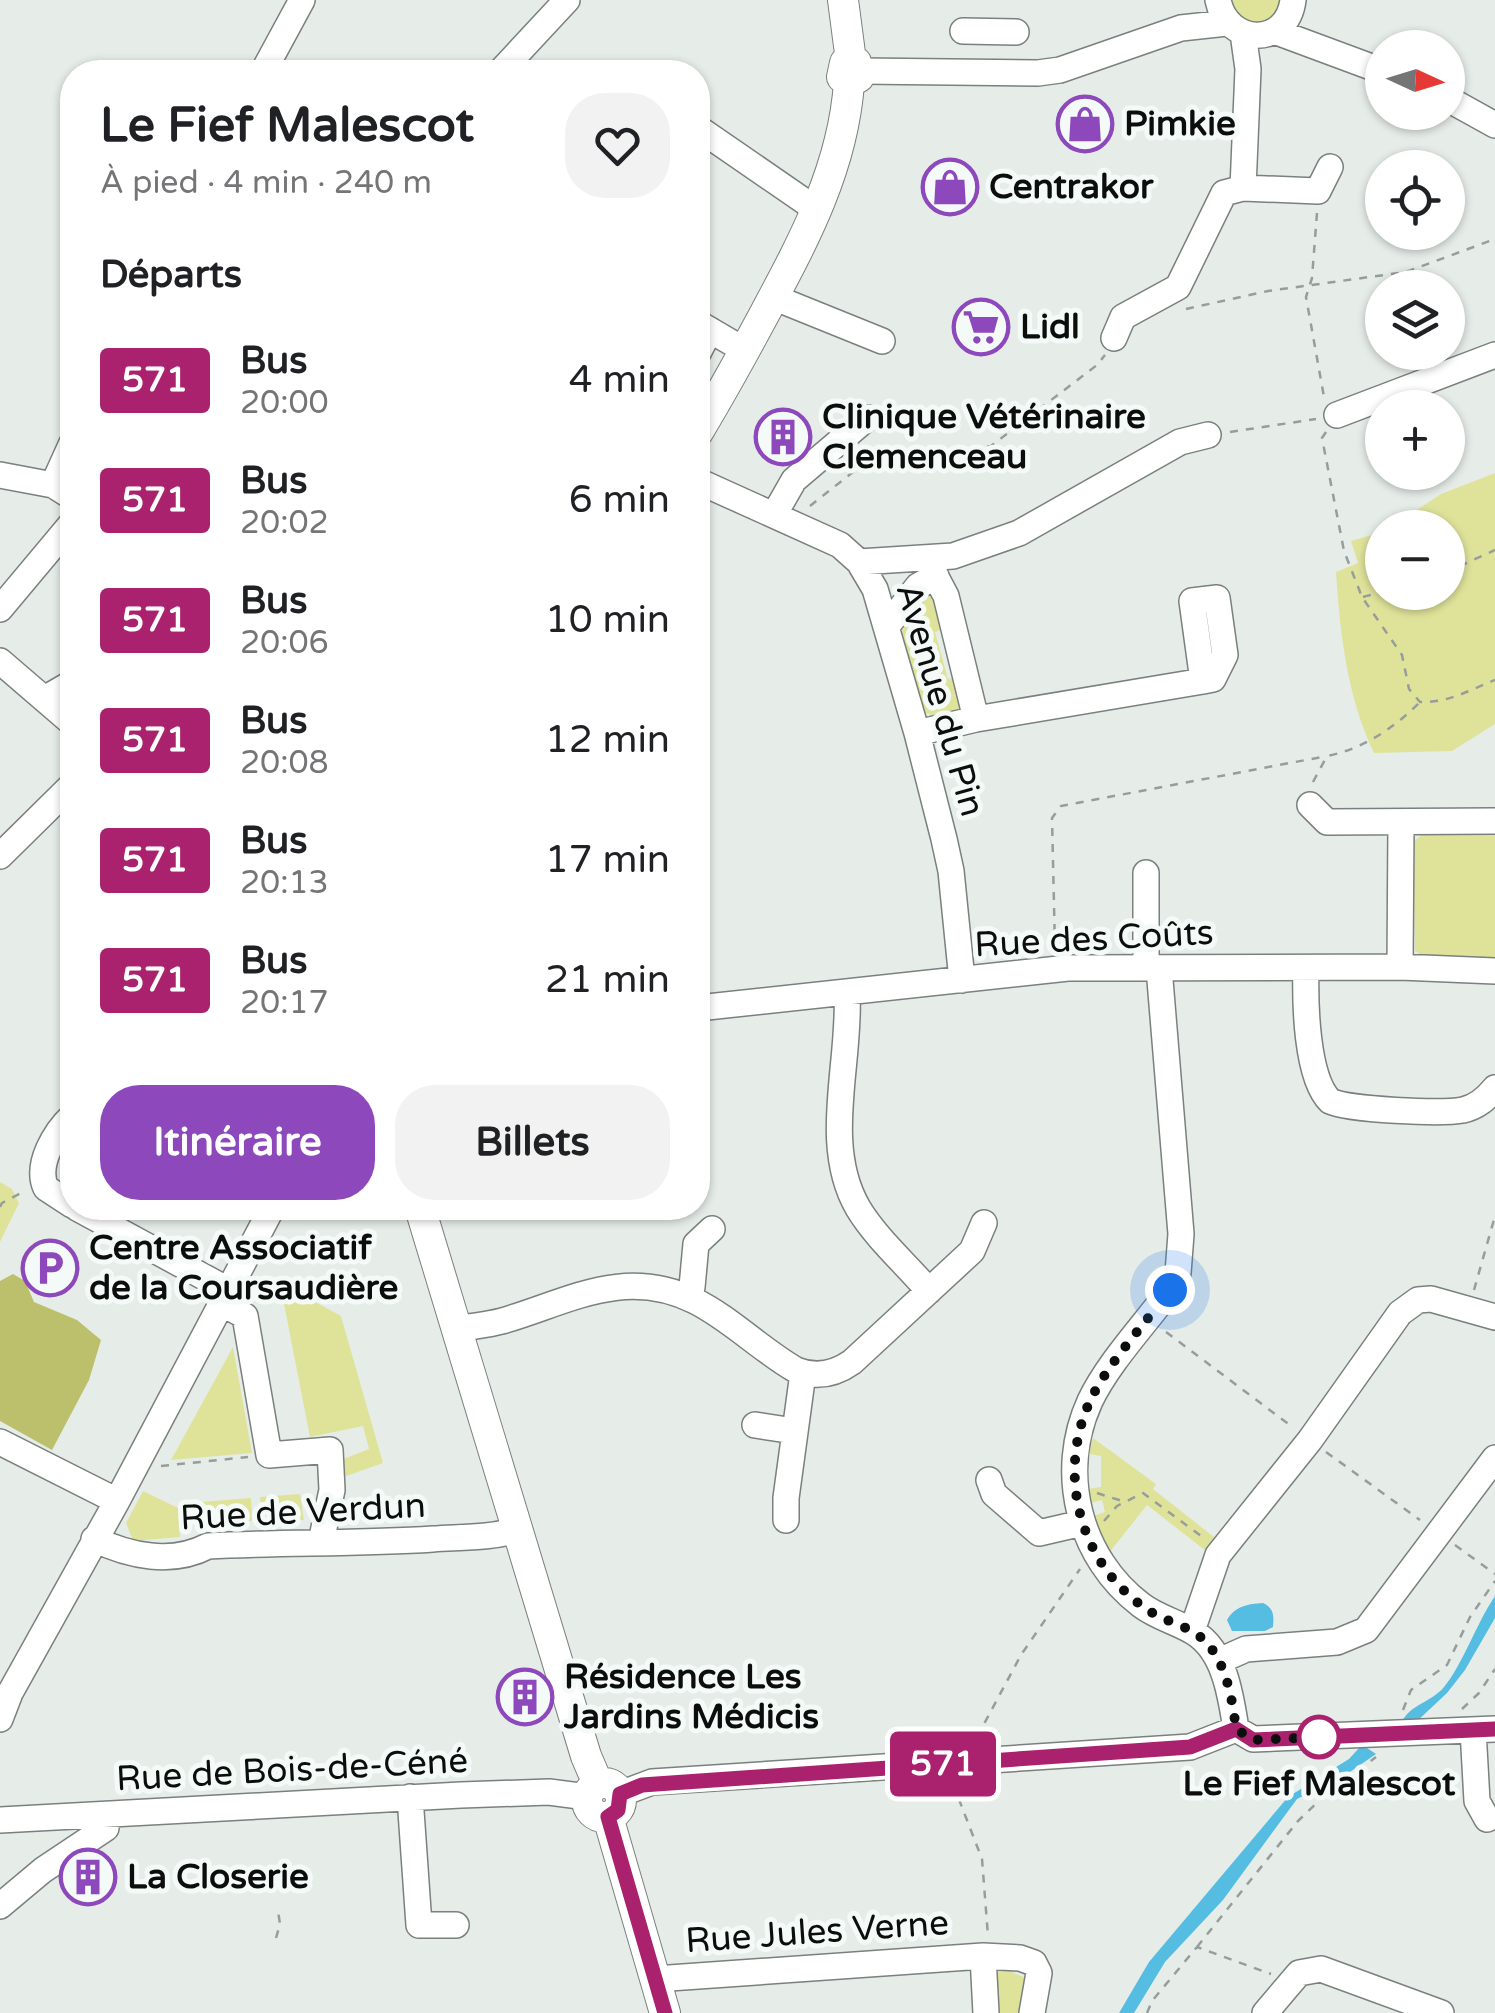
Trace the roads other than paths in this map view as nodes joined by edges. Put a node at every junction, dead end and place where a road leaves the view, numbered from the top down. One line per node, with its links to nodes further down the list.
1 (302, 0): 7 (street)
2 (567, 0): 8 (street)
3 (844, 0): 10 (main road)
4 (1254, 17): 9 (street); 10 (street); 15 (street)
5 (963, 31): 6 (street)
6 (1016, 32)
7 (270, 60)
8 (511, 60)
9 (1365, 64)
10 (853, 72): 16 (main road)
11 (1465, 108): 12 (street)
12 (1495, 125)
13 (710, 136): 16 (street)
14 (1330, 167): 15 (street)
15 (1243, 188): 19 (street)
16 (817, 210): 17 (main road)
17 (773, 297): 20 (street); 21 (main road)
18 (710, 338): 21 (street)
19 (1114, 338)
20 (882, 340)
21 (744, 350): 23 (main road)
22 (1495, 356): 24 (street)
23 (710, 411)
24 (1337, 416)
25 (867, 418): 30 (street)
26 (1208, 435): 33 (street)
27 (0, 476): 29 (street)
28 (710, 486): 30 (street, Avenue du Pin)
29 (60, 490)
30 (782, 519): 32 (street, Avenue du Pin)
31 (60, 538): 34 (street)
32 (859, 562): 33 (street); 35 (street, Avenue du Pin)
33 (932, 568): 35 (street); 41 (street)
34 (0, 610)
35 (887, 626): 42 (street, Avenue du Pin)
36 (0, 661): 39 (street)
37 (1203, 681): 41 (street)
38 (60, 690): 39 (street)
39 (46, 698): 40 (street)
40 (60, 711)
41 (976, 719): 42 (street)
42 (917, 733): 53 (street, Avenue du Pin)
43 (60, 798): 47 (street)
44 (1310, 805): 46 (street)
45 (1495, 821): 46 (street)
46 (1401, 823): 49 (street)
47 (0, 856)
48 (1146, 873): 50 (street)
49 (1400, 967): 51 (street, Rue des Coûts); 52 (street, Rue des Coûts)
50 (1152, 968): 51 (street, Rue des Coûts); 53 (street, Rue des Coûts); 77 (street)
51 (1306, 968): 56 (street)
52 (1495, 970)
53 (962, 980): 54 (street, Rue des Coûts)
54 (847, 993): 55 (street, Rue des Coûts); 64 (street)
55 (710, 1007)
56 (1495, 1088)
57 (60, 1135): 58 (street)
58 (60, 1197)
59 (98, 1220): 65 (street)
60 (266, 1220): 65 (street)
61 (424, 1220): 68 (main road)
62 (984, 1224): 64 (street)
63 (712, 1229): 66 (street)
64 (929, 1291): 69 (street)
65 (225, 1297): 75 (street); 80 (street)
66 (687, 1297): 68 (street); 69 (street)
67 (1495, 1317): 81 (street)
68 (457, 1330): 78 (main road)
69 (803, 1373): 71 (street)
70 (755, 1426): 71 (street)
71 (794, 1431): 76 (street)
72 (0, 1442): 75 (street)
73 (1495, 1458): 82 (street)
74 (989, 1480): 77 (street)
75 (117, 1501): 79 (street)
76 (786, 1520)
77 (1082, 1523): 81 (street)
78 (518, 1530): 80 (street, Rue de Verdun); 86 (main road)
79 (94, 1539): 80 (street, Rue de Verdun); 83 (street)
80 (321, 1542)
81 (1192, 1631): 82 (street)
82 (1219, 1662): 84 (street)
83 (0, 1719)
84 (1236, 1729): 85 (street); 86 (street, Rue de Bois-de-Céné)
85 (1472, 1730): 89 (street)
86 (592, 1790): 87 (street, Rue de Bois-de-Céné); 94 (main road)
87 (410, 1798): 88 (street, Rue de Bois-de-Céné); 92 (street)
88 (108, 1814): 90 (street, Rue de Bois-de-Céné); 91 (street)
89 (1488, 1819)
90 (0, 1820)
91 (0, 1906)
92 (456, 1925)
93 (983, 1956): 94 (street, Rue Jules Verne); 97 (street, Rue Jules Verne); 98 (street, Rue Jules Verne)
94 (655, 1978): 96 (main road)
95 (1268, 2012): 99 (street)
96 (665, 2013)
97 (986, 2013)
98 (1032, 2013)
99 (1441, 2013)

